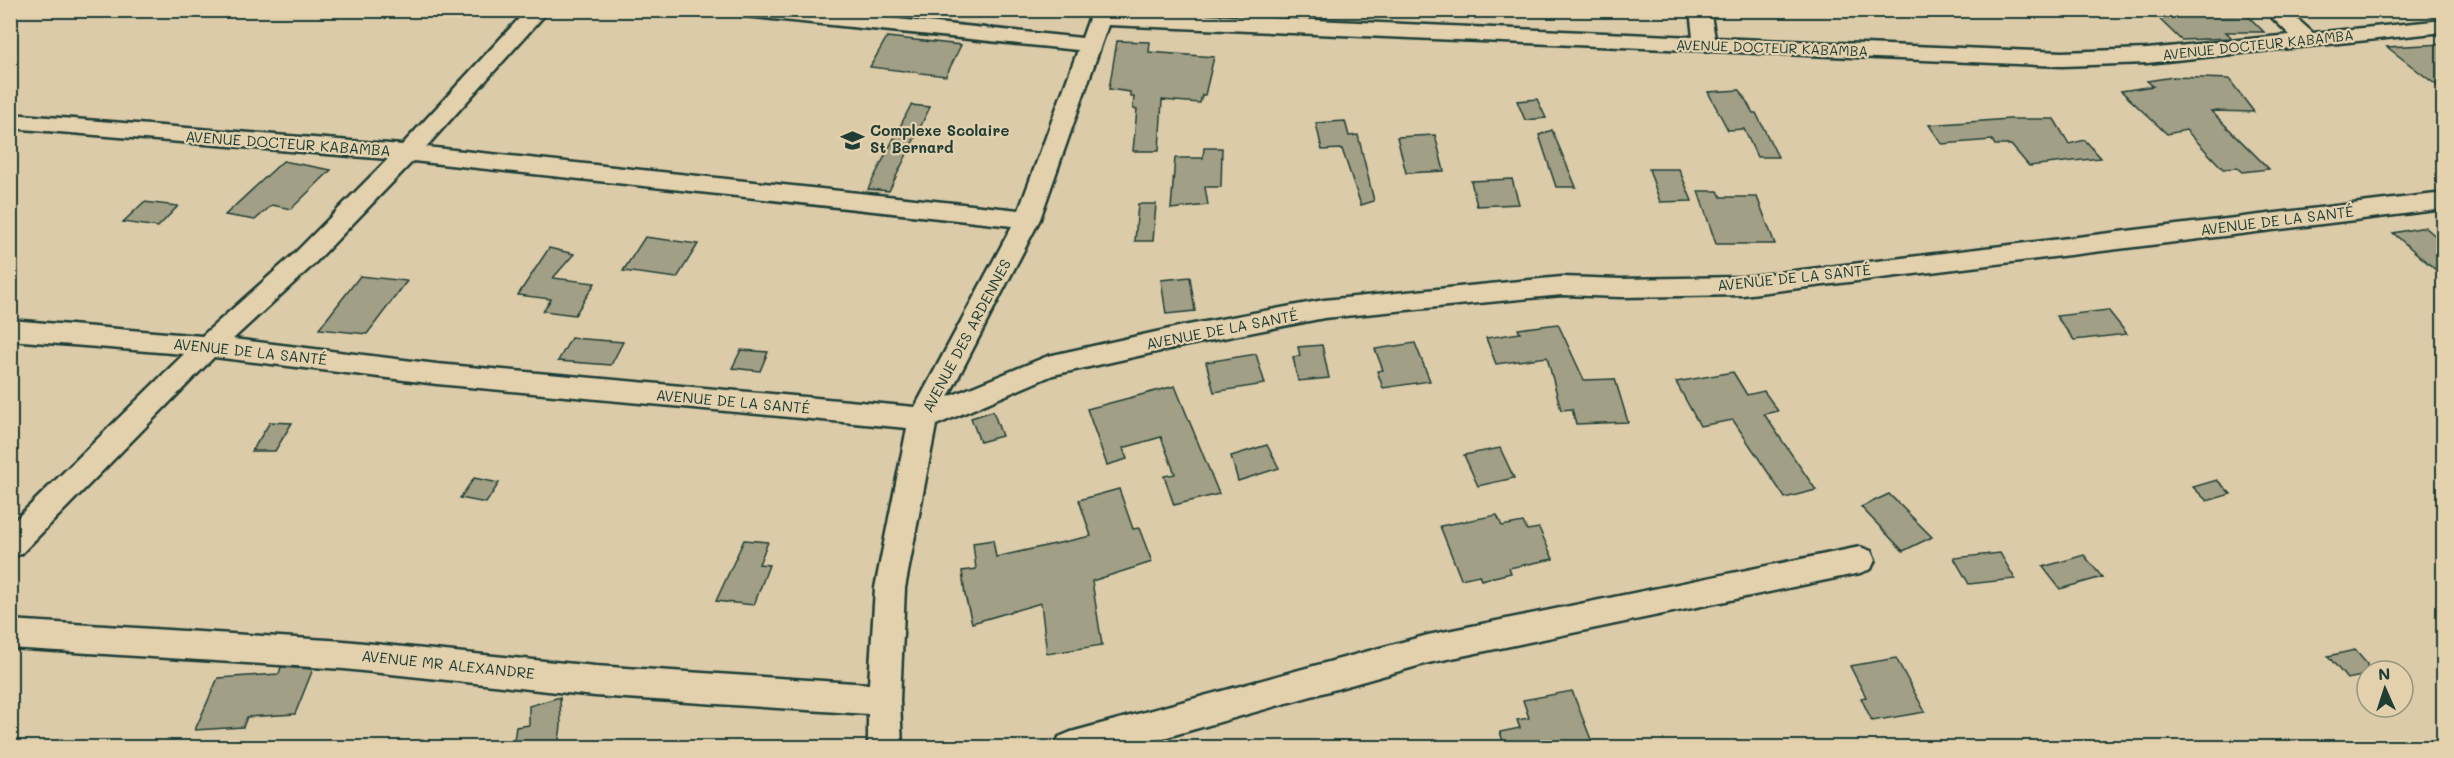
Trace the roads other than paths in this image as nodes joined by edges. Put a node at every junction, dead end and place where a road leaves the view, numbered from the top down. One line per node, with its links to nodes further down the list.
1 (539, 10): 11 (street, AVENUE DOCTEUR KABAMBA)
2 (743, 10): 9 (street)
3 (1700, 10): 8 (street)
4 (2274, 10): 7 (street)
5 (1101, 14): 8 (street, AVENUE DOCTEUR KABAMBA); 9 (street, AVENUE DES ARDENNES)
6 (2444, 26): 7 (street, AVENUE DOCTEUR KABAMBA)
7 (2308, 40): 8 (street, AVENUE DOCTEUR KABAMBA)
8 (1705, 44)
9 (1091, 45): 13 (street, AVENUE DES ARDENNES)
10 (10, 121): 11 (street, AVENUE DOCTEUR KABAMBA)
11 (408, 153): 13 (street); 15 (street)
12 (2444, 201): 16 (street, AVENUE DE LA SANTÉ)
13 (1028, 219): 16 (street, AVENUE DES ARDENNES)
14 (10, 330): 15 (street, AVENUE DE LA SANTÉ)
15 (208, 346): 16 (street, AVENUE DE LA SANTÉ); 17 (street)
16 (923, 419): 20 (street, AVENUE DES ARDENNES)
17 (10, 545)
18 (1860, 560): 22 (street)
19 (10, 634): 20 (street, AVENUE MR ALEXANDRE)
20 (884, 700): 21 (street, AVENUE DES ARDENNES)
21 (885, 747)
22 (1071, 747)

